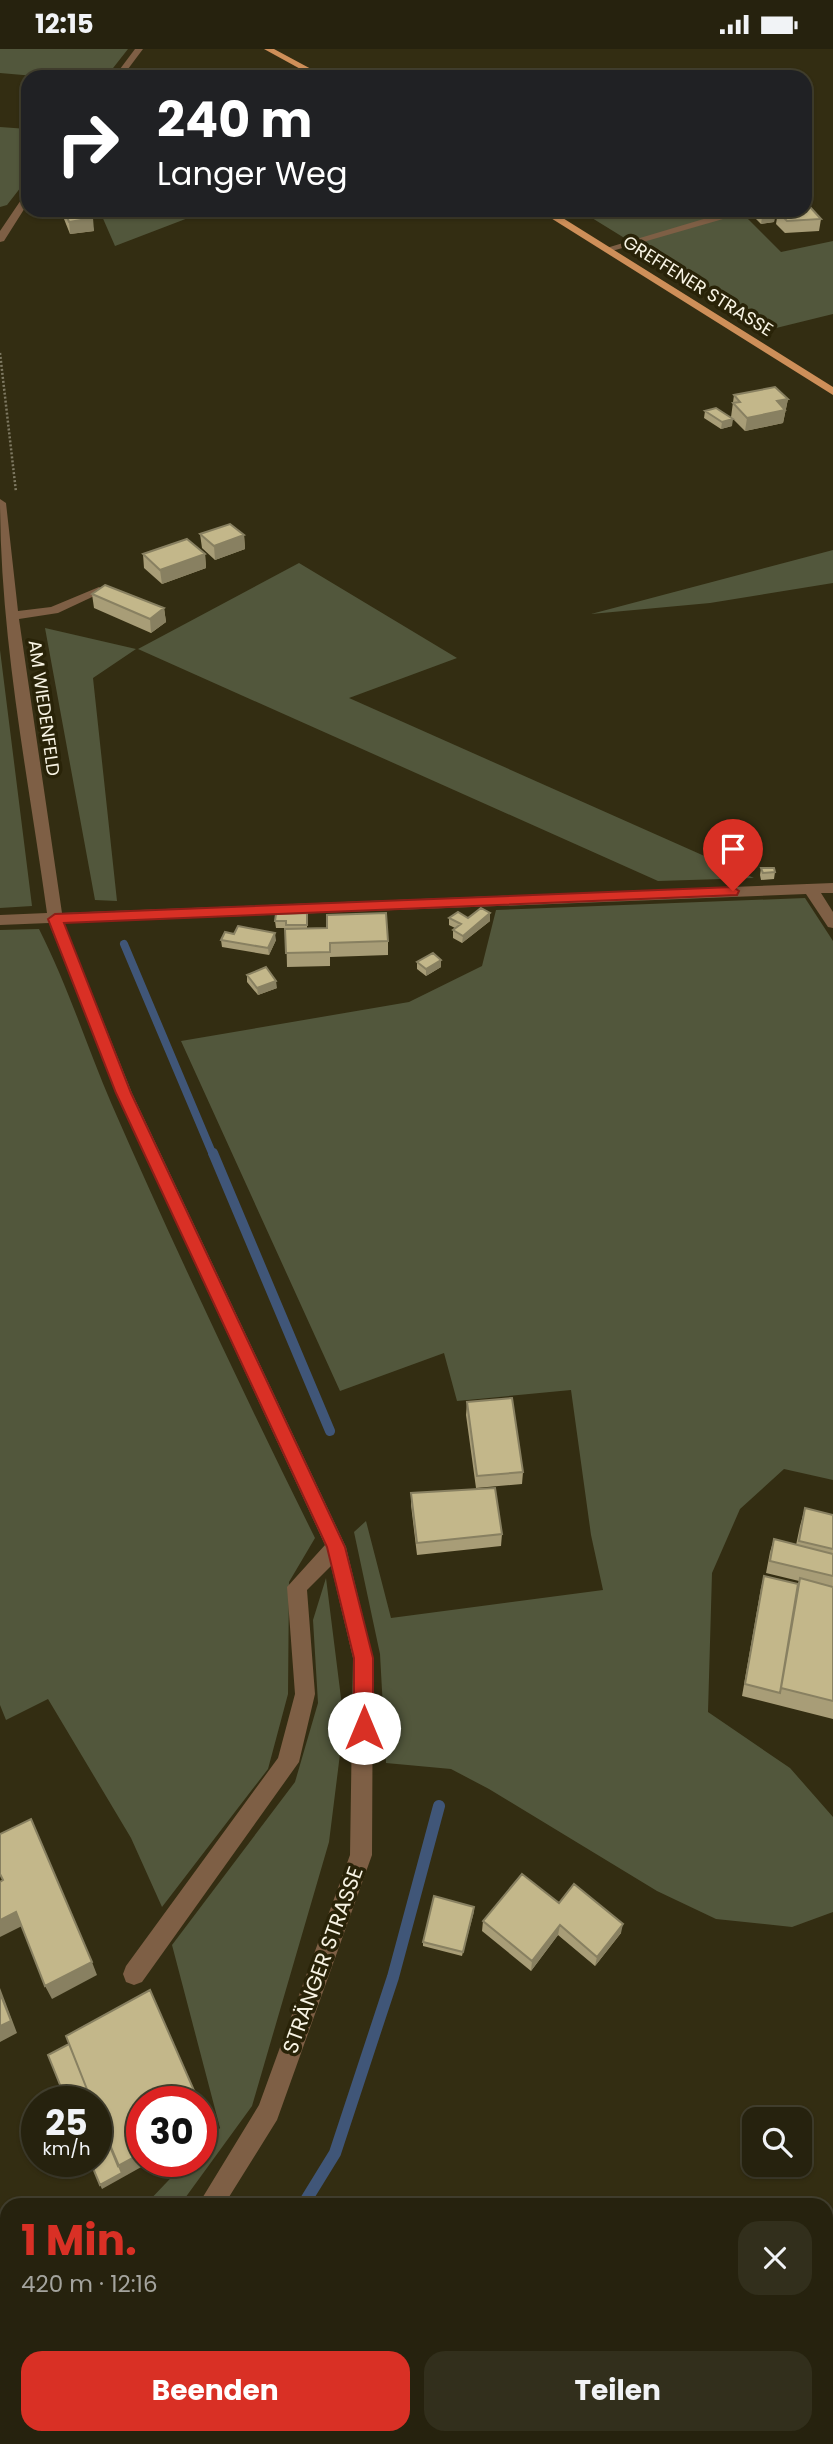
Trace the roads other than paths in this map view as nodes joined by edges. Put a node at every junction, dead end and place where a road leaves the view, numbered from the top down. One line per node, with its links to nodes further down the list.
1 (139, 49): 3 (street)
2 (268, 49): 4 (main road)
3 (123, 70)
4 (308, 70)
5 (21, 209): 7 (street)
6 (0, 214): 7 (street)
7 (18, 215): 10 (street)
8 (555, 217): 11 (main road, GREFFENER STRASSE)
9 (720, 217): 11 (street)
10 (0, 239)
11 (608, 249): 12 (main road, GREFFENER STRASSE)
12 (833, 392)
13 (0, 503): 15 (street, AM WIEDENFELD)
14 (99, 591): 15 (street)
15 (12, 616): 18 (street, AM WIEDENFELD)
16 (810, 888): 17 (street); 18 (street); 20 (street)
17 (833, 888)
18 (55, 919): 19 (street); 21 (street, STRÄNGER STRASSE)
19 (0, 920)
20 (833, 923)
21 (336, 1547): 22 (street); 23 (street, STRÄNGER STRASSE)
22 (134, 1974)
23 (214, 2198)

